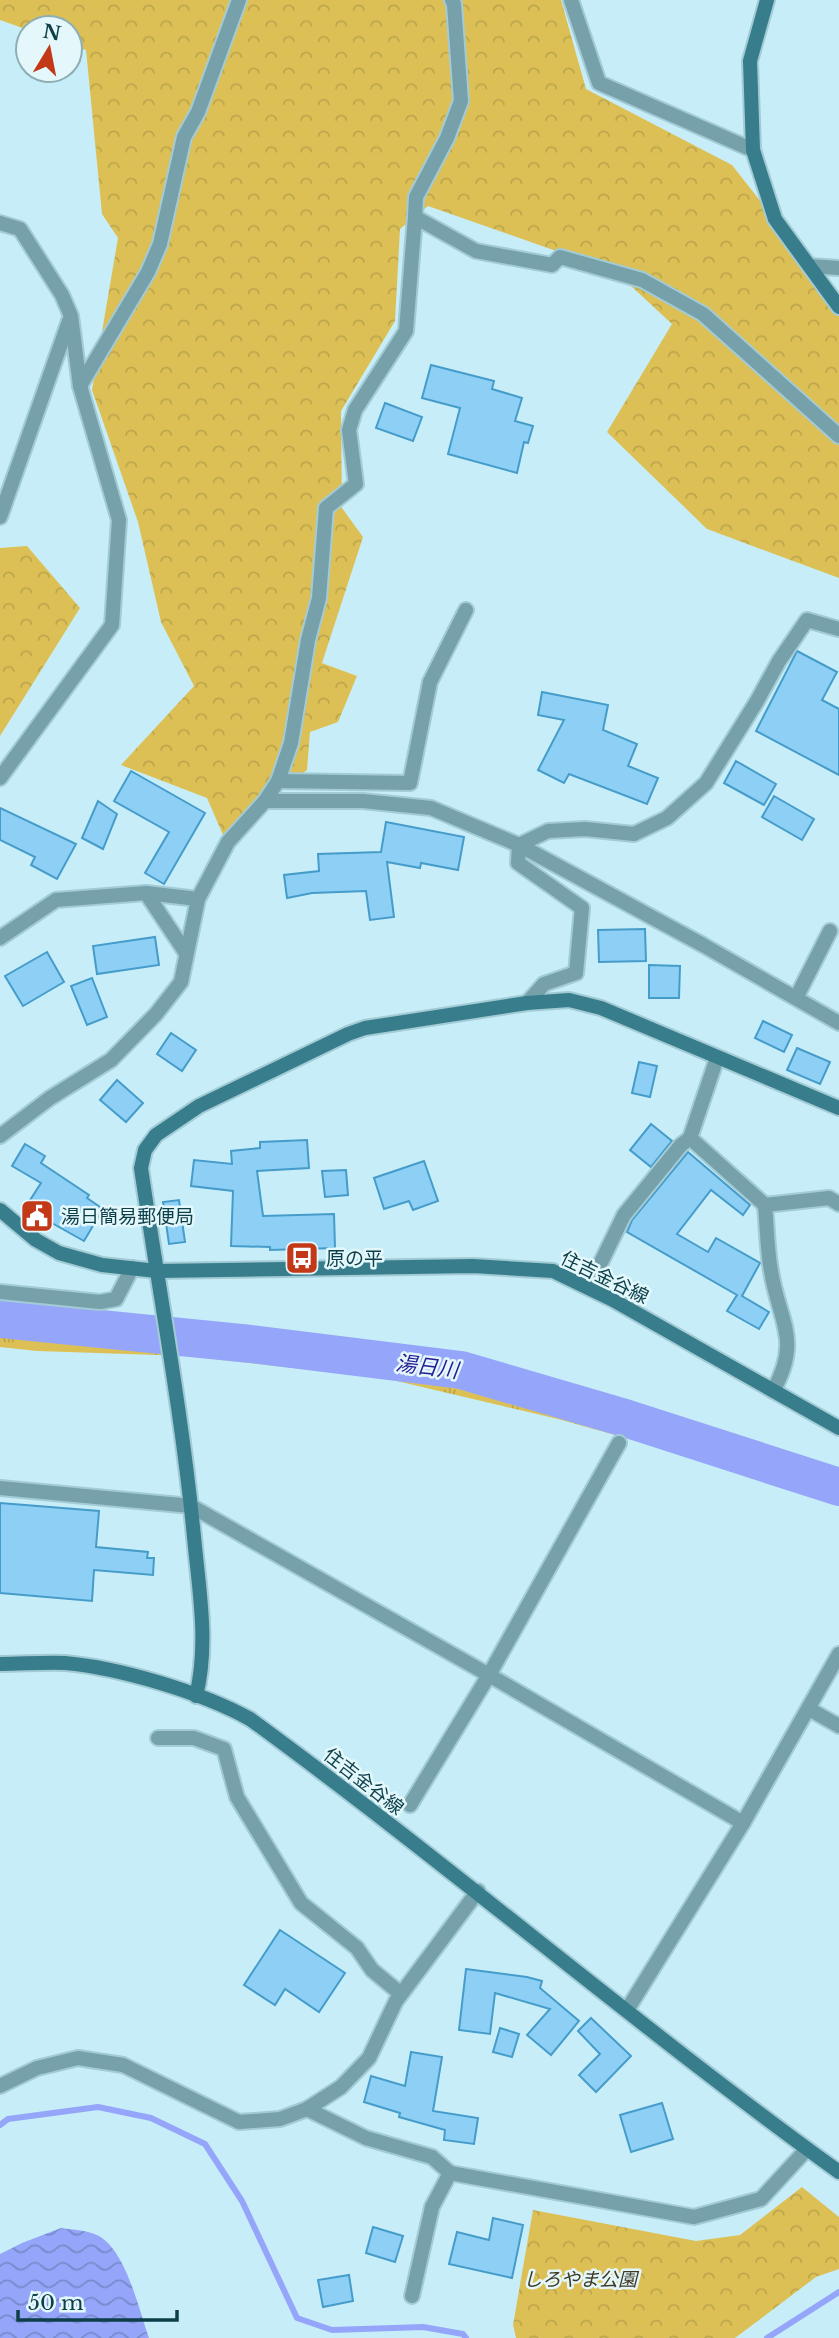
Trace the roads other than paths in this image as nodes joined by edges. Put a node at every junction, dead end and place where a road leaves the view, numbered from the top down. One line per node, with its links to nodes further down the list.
1 (239, 0): 12 (street)
2 (452, 0): 6 (street)
3 (571, 0): 5 (street)
4 (767, 0): 5 (main road)
5 (753, 149): 8 (main road)
6 (415, 217): 13 (street); 18 (street)
7 (0, 223): 11 (street)
8 (810, 266): 9 (street); 10 (main road)
9 (839, 268)
10 (839, 307)
11 (71, 316): 12 (street); 14 (street)
12 (80, 386): 17 (street)
13 (839, 436)
14 (0, 517)
15 (466, 610): 18 (street)
16 (839, 629): 20 (street)
17 (0, 778)
18 (278, 781): 19 (street)
19 (265, 802): 20 (street); 22 (street)
20 (519, 845): 26 (street); 27 (street)
21 (146, 893): 22 (street); 24 (street); 25 (street)
22 (198, 899): 25 (street)
23 (830, 931): 26 (street)
24 (0, 937)
25 (186, 953): 31 (street)
26 (796, 998): 28 (street)
27 (527, 1003): 29 (main road); 37 (main road)
28 (839, 1023)
29 (717, 1058): 30 (main road); 32 (street)
30 (839, 1108)
31 (0, 1136)
32 (690, 1138): 34 (street); 38 (street)
33 (839, 1204): 34 (street)
34 (765, 1205): 40 (street)
35 (0, 1210): 36 (main road, 住吉金谷線)
36 (132, 1268): 37 (main road, 住吉金谷線); 39 (street)
37 (157, 1271): 38 (main road, 住吉金谷線); 44 (main road)
38 (589, 1287): 40 (main road, 住吉金谷線)
39 (0, 1293)
40 (773, 1391): 41 (main road, 住吉金谷線)
41 (839, 1428)
42 (619, 1443): 47 (street)
43 (0, 1488): 44 (street)
44 (191, 1506): 47 (street); 48 (main road)
45 (839, 1654): 49 (street)
46 (0, 1664): 48 (main road, 住吉金谷線)
47 (489, 1675): 52 (street); 53 (street)
48 (195, 1696): 54 (main road, 住吉金谷線)
49 (809, 1709): 50 (street); 53 (street)
50 (839, 1726)
51 (158, 1738): 55 (street)
52 (410, 1805)
53 (743, 1823): 56 (street)
54 (478, 1891): 55 (street); 56 (main road, 住吉金谷線)
55 (401, 1994): 58 (street)
56 (627, 2010): 59 (main road, 住吉金谷線)
57 (0, 2086): 58 (street)
58 (307, 2109): 61 (street)
59 (807, 2148): 60 (main road, 住吉金谷線); 61 (street)
60 (839, 2172)
61 (450, 2173): 62 (street)
62 (412, 2296)

